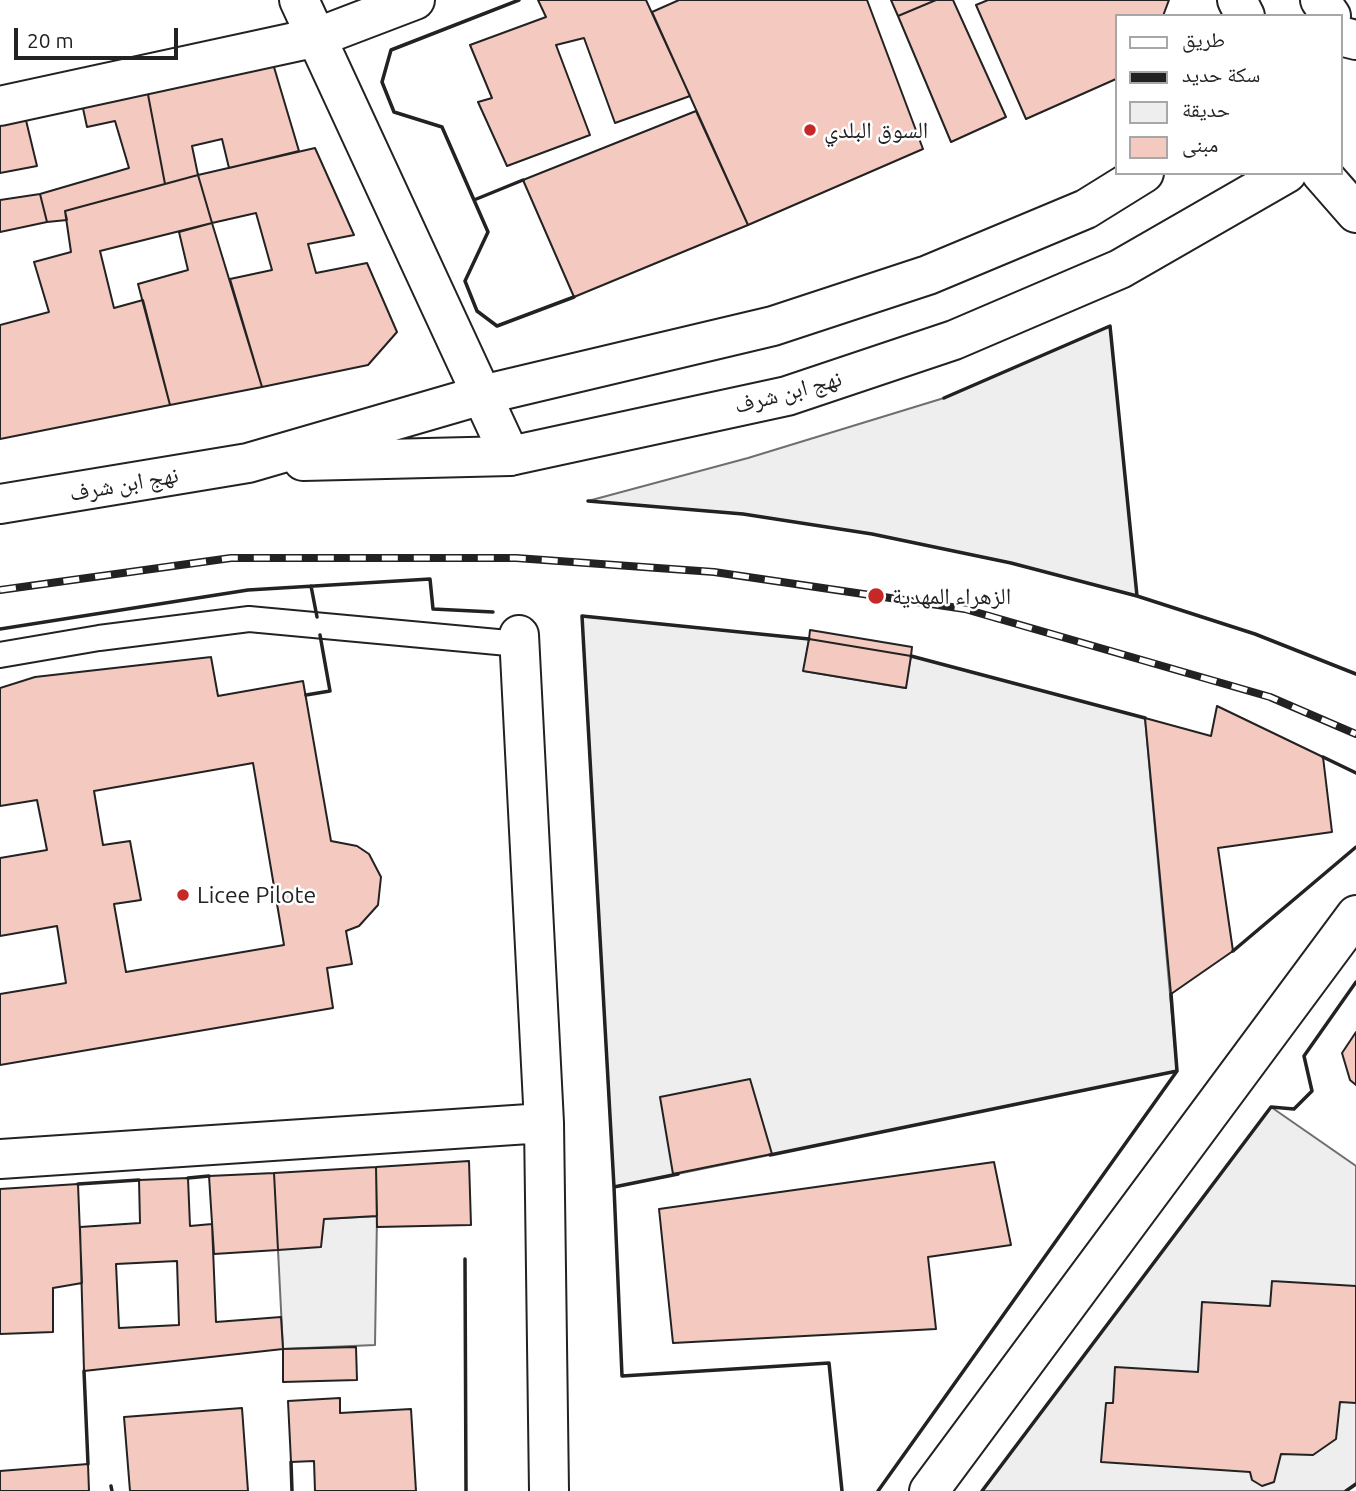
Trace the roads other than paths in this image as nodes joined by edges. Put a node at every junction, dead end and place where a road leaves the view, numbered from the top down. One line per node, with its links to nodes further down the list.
1 (299, 0): 3 (street)
2 (415, 0): 3 (street)
3 (318, 37): 4 (street); 9 (street)
4 (0, 106)
5 (1141, 175): 9 (street, نهج ابن شرف)
6 (1284, 175): 10 (street, نهج ابن شرف)
7 (1323, 175): 8 (street)
8 (1356, 213)
9 (482, 395): 10 (street); 11 (street, نهج ابن شرف)
10 (510, 456): 11 (street, نهج ابن شرف)
11 (248, 463): 12 (street, نهج ابن شرف)
12 (0, 504)
13 (519, 639): 14 (lane); 16 (street)
14 (0, 655)
15 (1356, 915): 19 (street)
16 (544, 1122): 17 (street); 18 (street)
17 (0, 1159)
18 (549, 1491)
19 (929, 1491)

